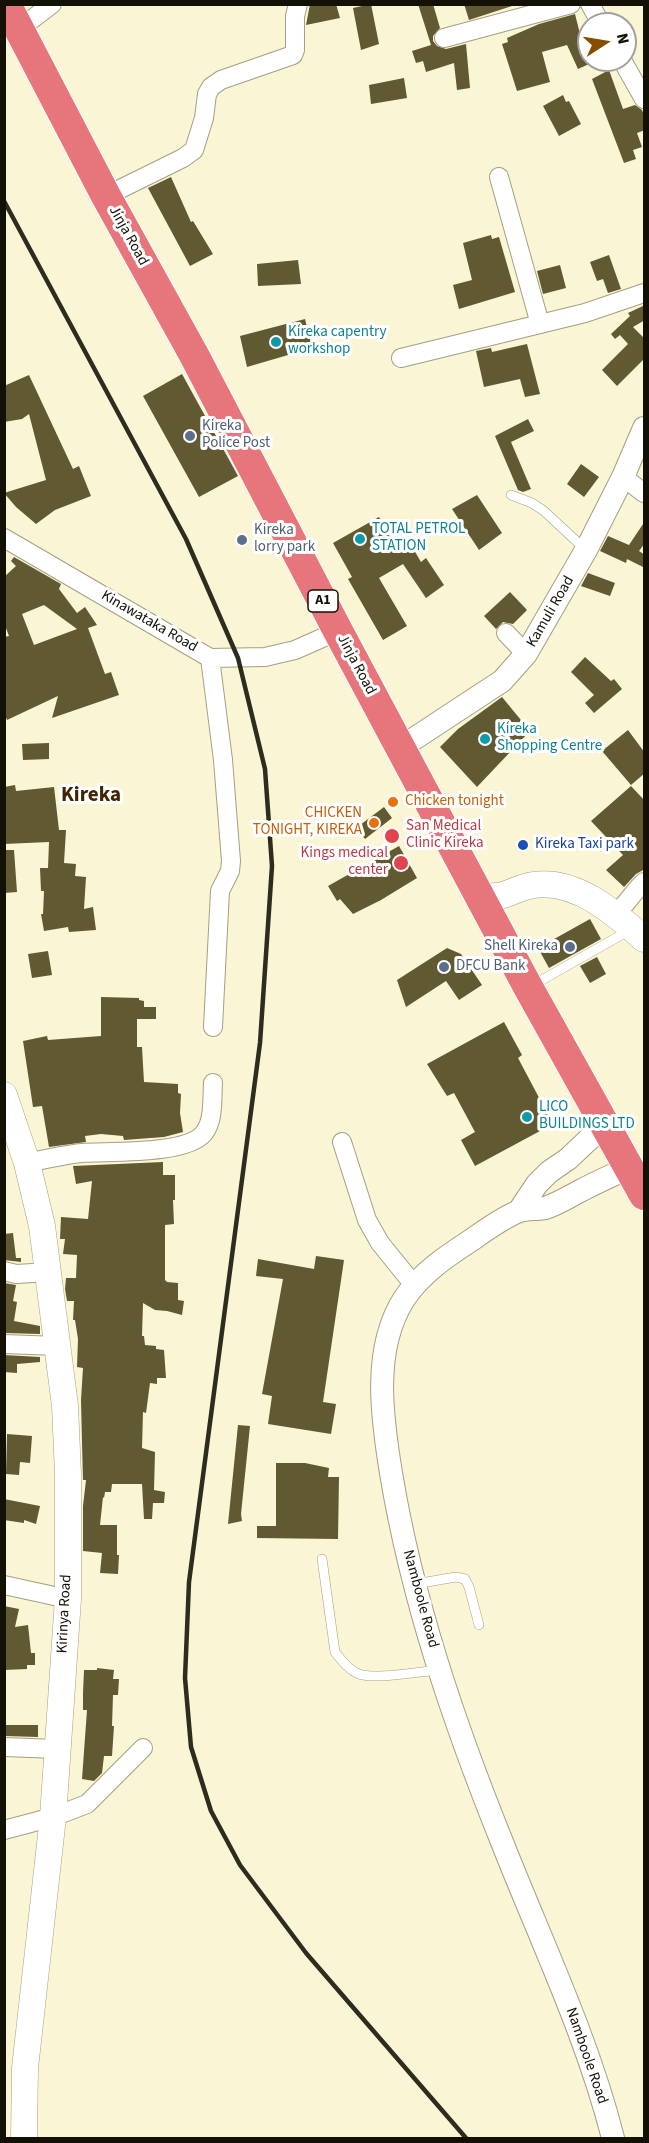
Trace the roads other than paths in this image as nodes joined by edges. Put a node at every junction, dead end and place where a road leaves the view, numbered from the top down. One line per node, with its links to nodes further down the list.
1 (52, 4): 4 (street)
2 (298, 4): 9 (street)
3 (571, 4): 5 (street)
4 (13, 17): 9 (highway, Jinja Road / A1)
5 (444, 38)
6 (629, 72): 7 (street)
7 (645, 99)
8 (499, 177): 11 (street)
9 (106, 196): 19 (highway, Jinja Road / A1)
10 (645, 293): 11 (street)
11 (540, 324): 12 (street)
12 (401, 358)
13 (645, 428): 14 (street, Kamuli Road)
14 (623, 477): 15 (street); 18 (street, Kamuli Road)
15 (645, 493)
16 (511, 495): 18 (lane)
17 (4, 538): 22 (street, Kinawataka Road)
18 (586, 550): 21 (street, Kamuli Road)
19 (338, 631): 22 (street, Kinawataka Road); 23 (highway, Jinja Road / A1)
20 (506, 633): 21 (street)
21 (526, 654): 23 (street, Kamuli Road)
22 (210, 657): 28 (street)
23 (400, 748): 25 (highway, Jinja Road / A1)
24 (645, 882): 26 (street)
25 (479, 896): 26 (main road); 27 (highway, Jinja Road / A1)
26 (631, 927): 27 (lane)
27 (528, 987): 31 (highway, Jinja Road / A1)
28 (213, 1027)
29 (213, 1083): 33 (street)
30 (4, 1095): 33 (main road, Kirinya Road)
31 (604, 1125): 34 (highway, Jinja Road / A1); 36 (street)
32 (342, 1142): 39 (street)
33 (18, 1153): 38 (main road, Kirinya Road)
34 (628, 1168): 35 (highway, Jinja Road / A1); 36 (street, Namboole Road)
35 (645, 1195)
36 (519, 1211): 39 (street, Namboole Road)
37 (4, 1271): 38 (street)
38 (50, 1272): 41 (main road, Kirinya Road)
39 (414, 1286): 43 (street, Namboole Road)
40 (4, 1344): 41 (street)
41 (58, 1346): 45 (main road, Kirinya Road)
42 (322, 1559): 47 (lane)
43 (415, 1584): 46 (lane); 47 (street, Namboole Road)
44 (4, 1585): 45 (street)
45 (68, 1599): 50 (main road, Kirinya Road)
46 (479, 1625)
47 (440, 1670): 54 (street, Namboole Road)
48 (4, 1747): 50 (street)
49 (143, 1748): 51 (street)
50 (57, 1749): 51 (main road, Kirinya Road)
51 (53, 1817): 52 (street); 53 (main road, Kirinya Road)
52 (4, 1830)
53 (24, 2139)
54 (613, 2139)

